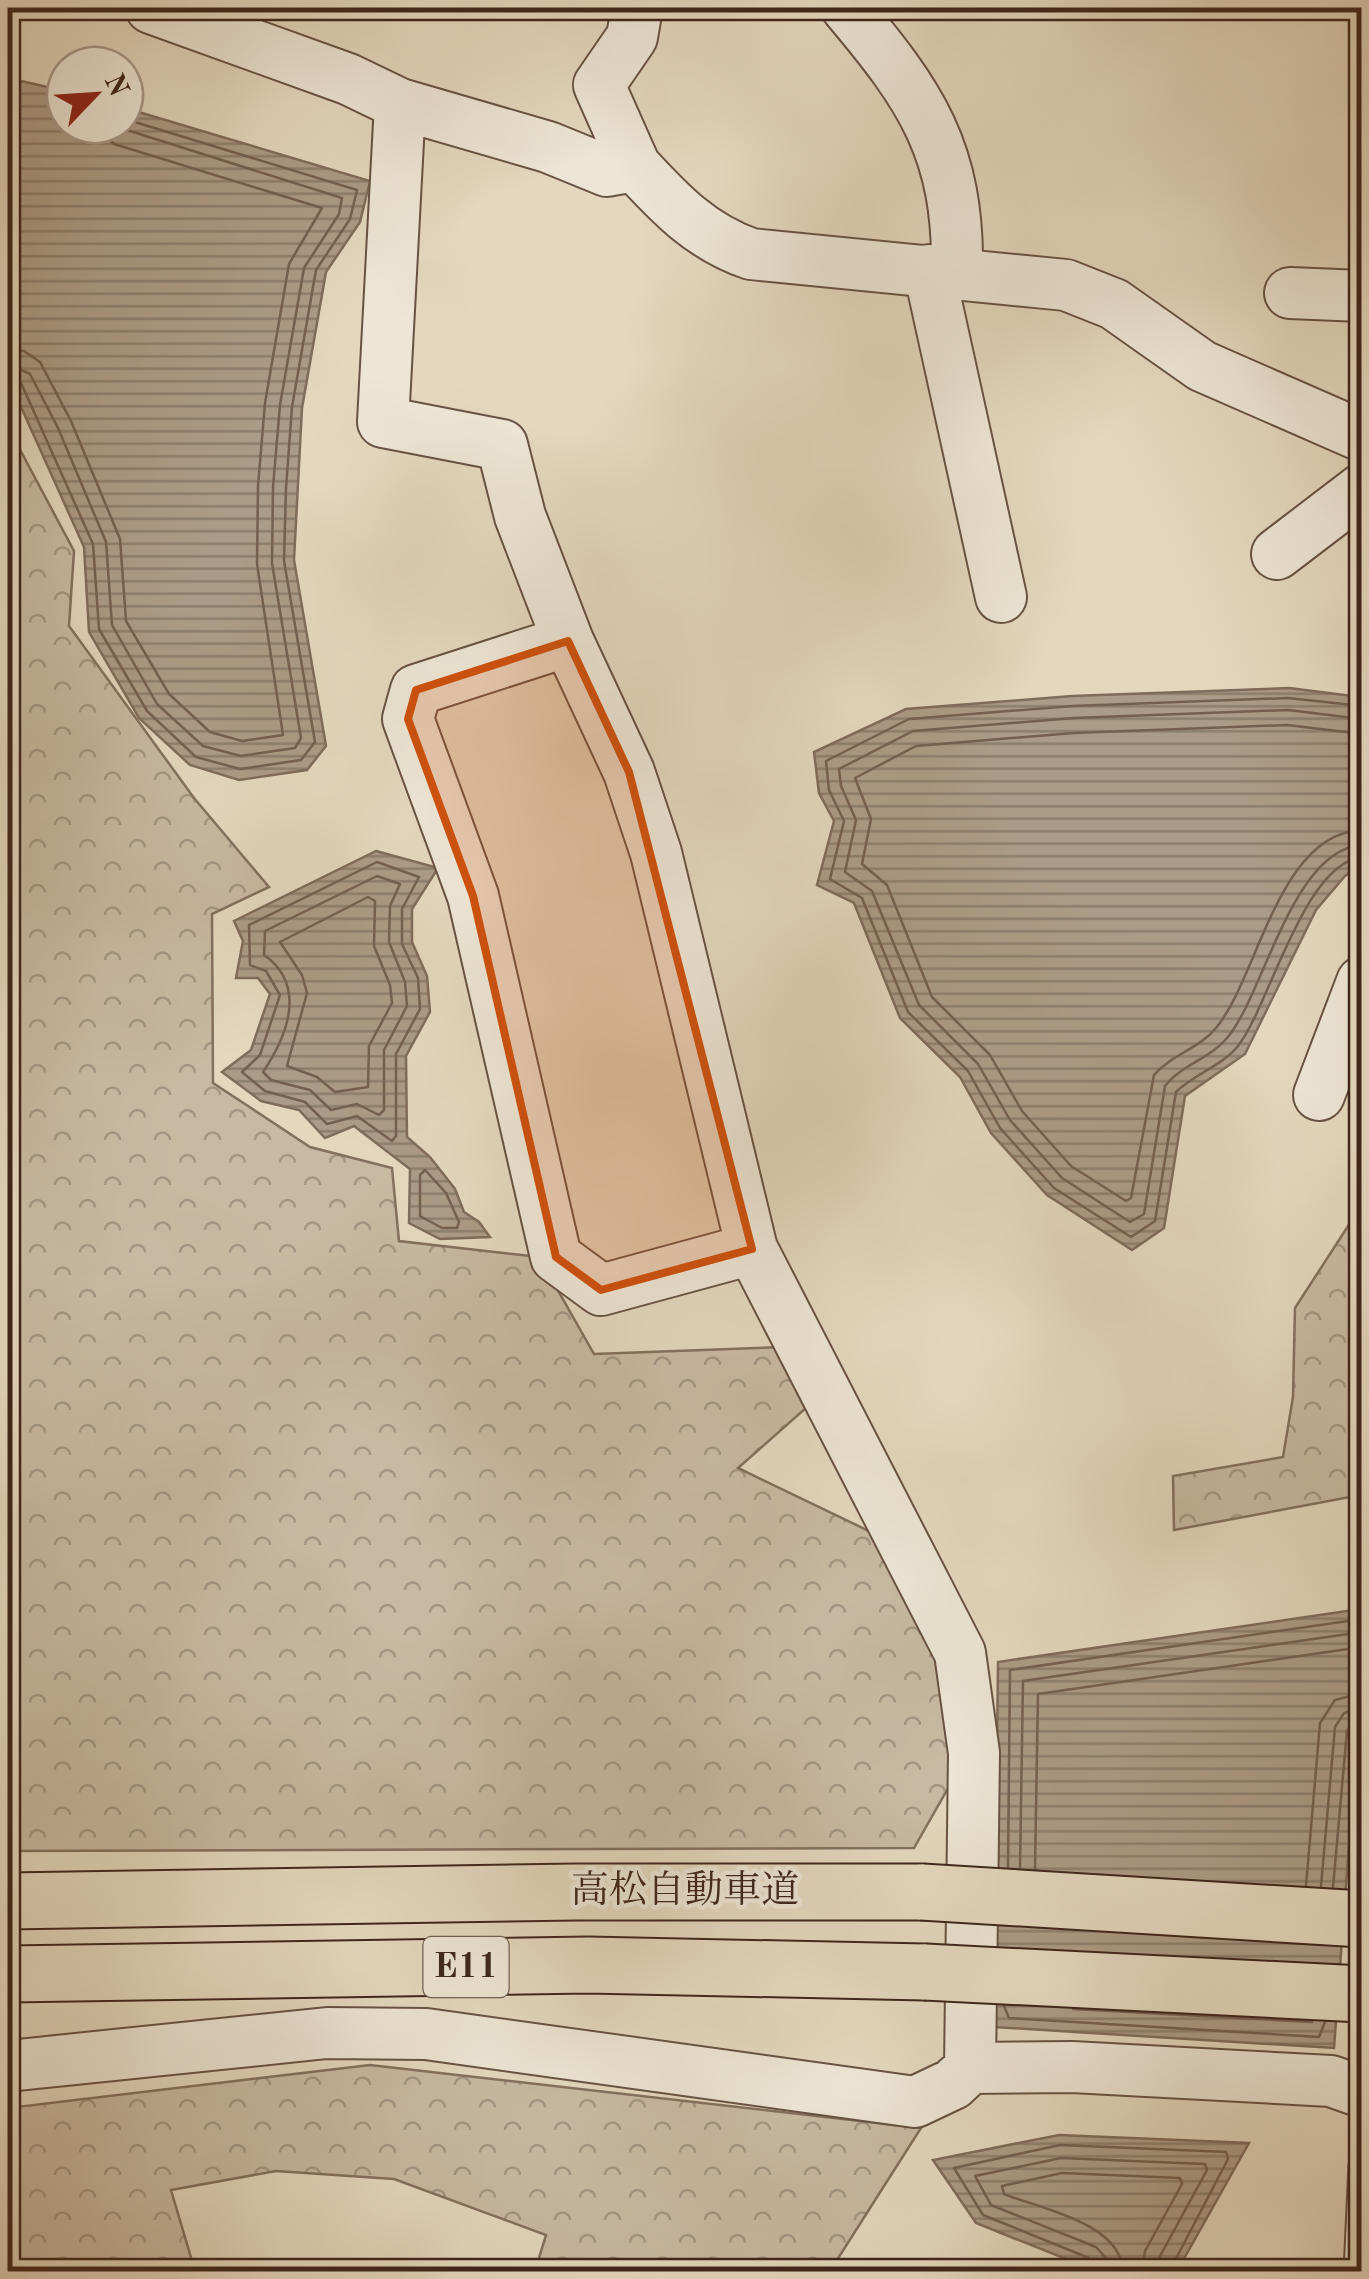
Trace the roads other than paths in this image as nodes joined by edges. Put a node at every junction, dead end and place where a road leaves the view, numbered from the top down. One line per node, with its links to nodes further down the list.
1 (151, 8): 4 (street)
2 (637, 8): 5 (street)
3 (847, 8): 6 (street)
4 (400, 104): 5 (street); 13 (street)
5 (635, 166): 6 (street)
6 (943, 271): 9 (street); 12 (street)
7 (1290, 293): 8 (street)
8 (1362, 296)
9 (1362, 436)
10 (1362, 489): 11 (street)
11 (1277, 554)
12 (1001, 596)
13 (568, 641): 16 (street); 16 (street)
14 (1362, 982): 15 (street)
15 (1319, 1095)
16 (752, 1249): 22 (street)
17 (8, 1901): 18 (highway, 高松自動車道 / E11, bridge)
18 (1362, 1919)
19 (8, 1974): 20 (highway, 高松自動車道 / E11, bridge)
20 (1362, 1994)
21 (8, 2066): 22 (street)
22 (970, 2068): 23 (street)
23 (1362, 2092)
24 (1362, 2165): 25 (lane)
25 (1357, 2272)

